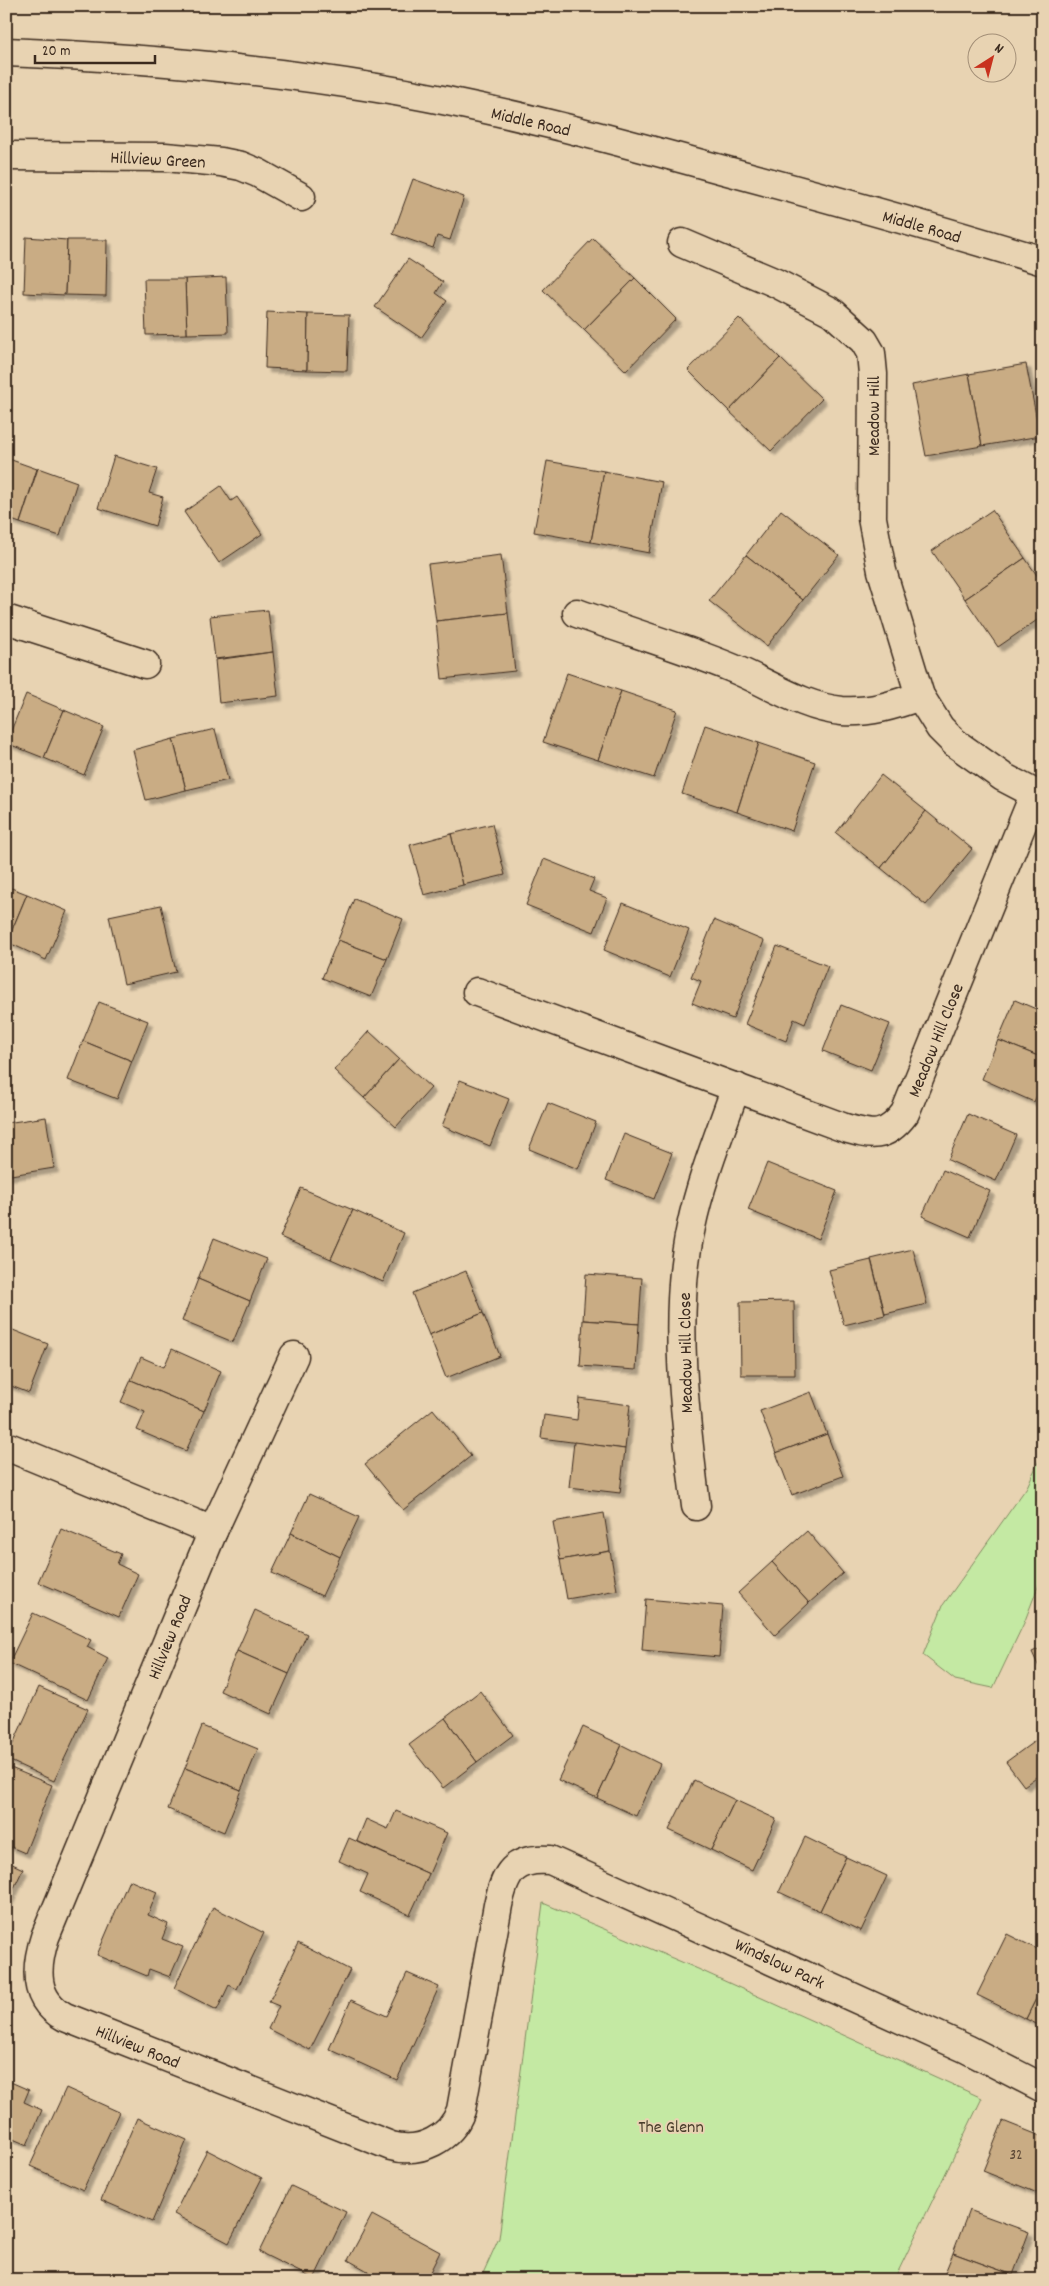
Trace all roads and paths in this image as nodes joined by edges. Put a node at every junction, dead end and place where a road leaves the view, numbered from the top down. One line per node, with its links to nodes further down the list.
1 (6, 52): 5 (street, Middle Road)
2 (6, 156): 3 (street, Hillview Green)
3 (301, 197)
4 (682, 242): 9 (street, Meadow Hill)
5 (1043, 261)
6 (577, 613): 9 (street)
7 (8, 625): 8 (street)
8 (145, 664)
9 (920, 696): 10 (street, Meadow Hill)
10 (1039, 796): 12 (street, Meadow Hill Close)
11 (477, 992): 12 (street, Meadow Hill Close)
12 (736, 1087): 15 (street, Meadow Hill Close)
13 (294, 1356): 16 (street, Hillview Road)
14 (6, 1446): 16 (street)
15 (696, 1506)
16 (213, 1531): 17 (street, Hillview Road)
17 (514, 1868): 18 (street, Windslow Park)
18 (1043, 2088)

